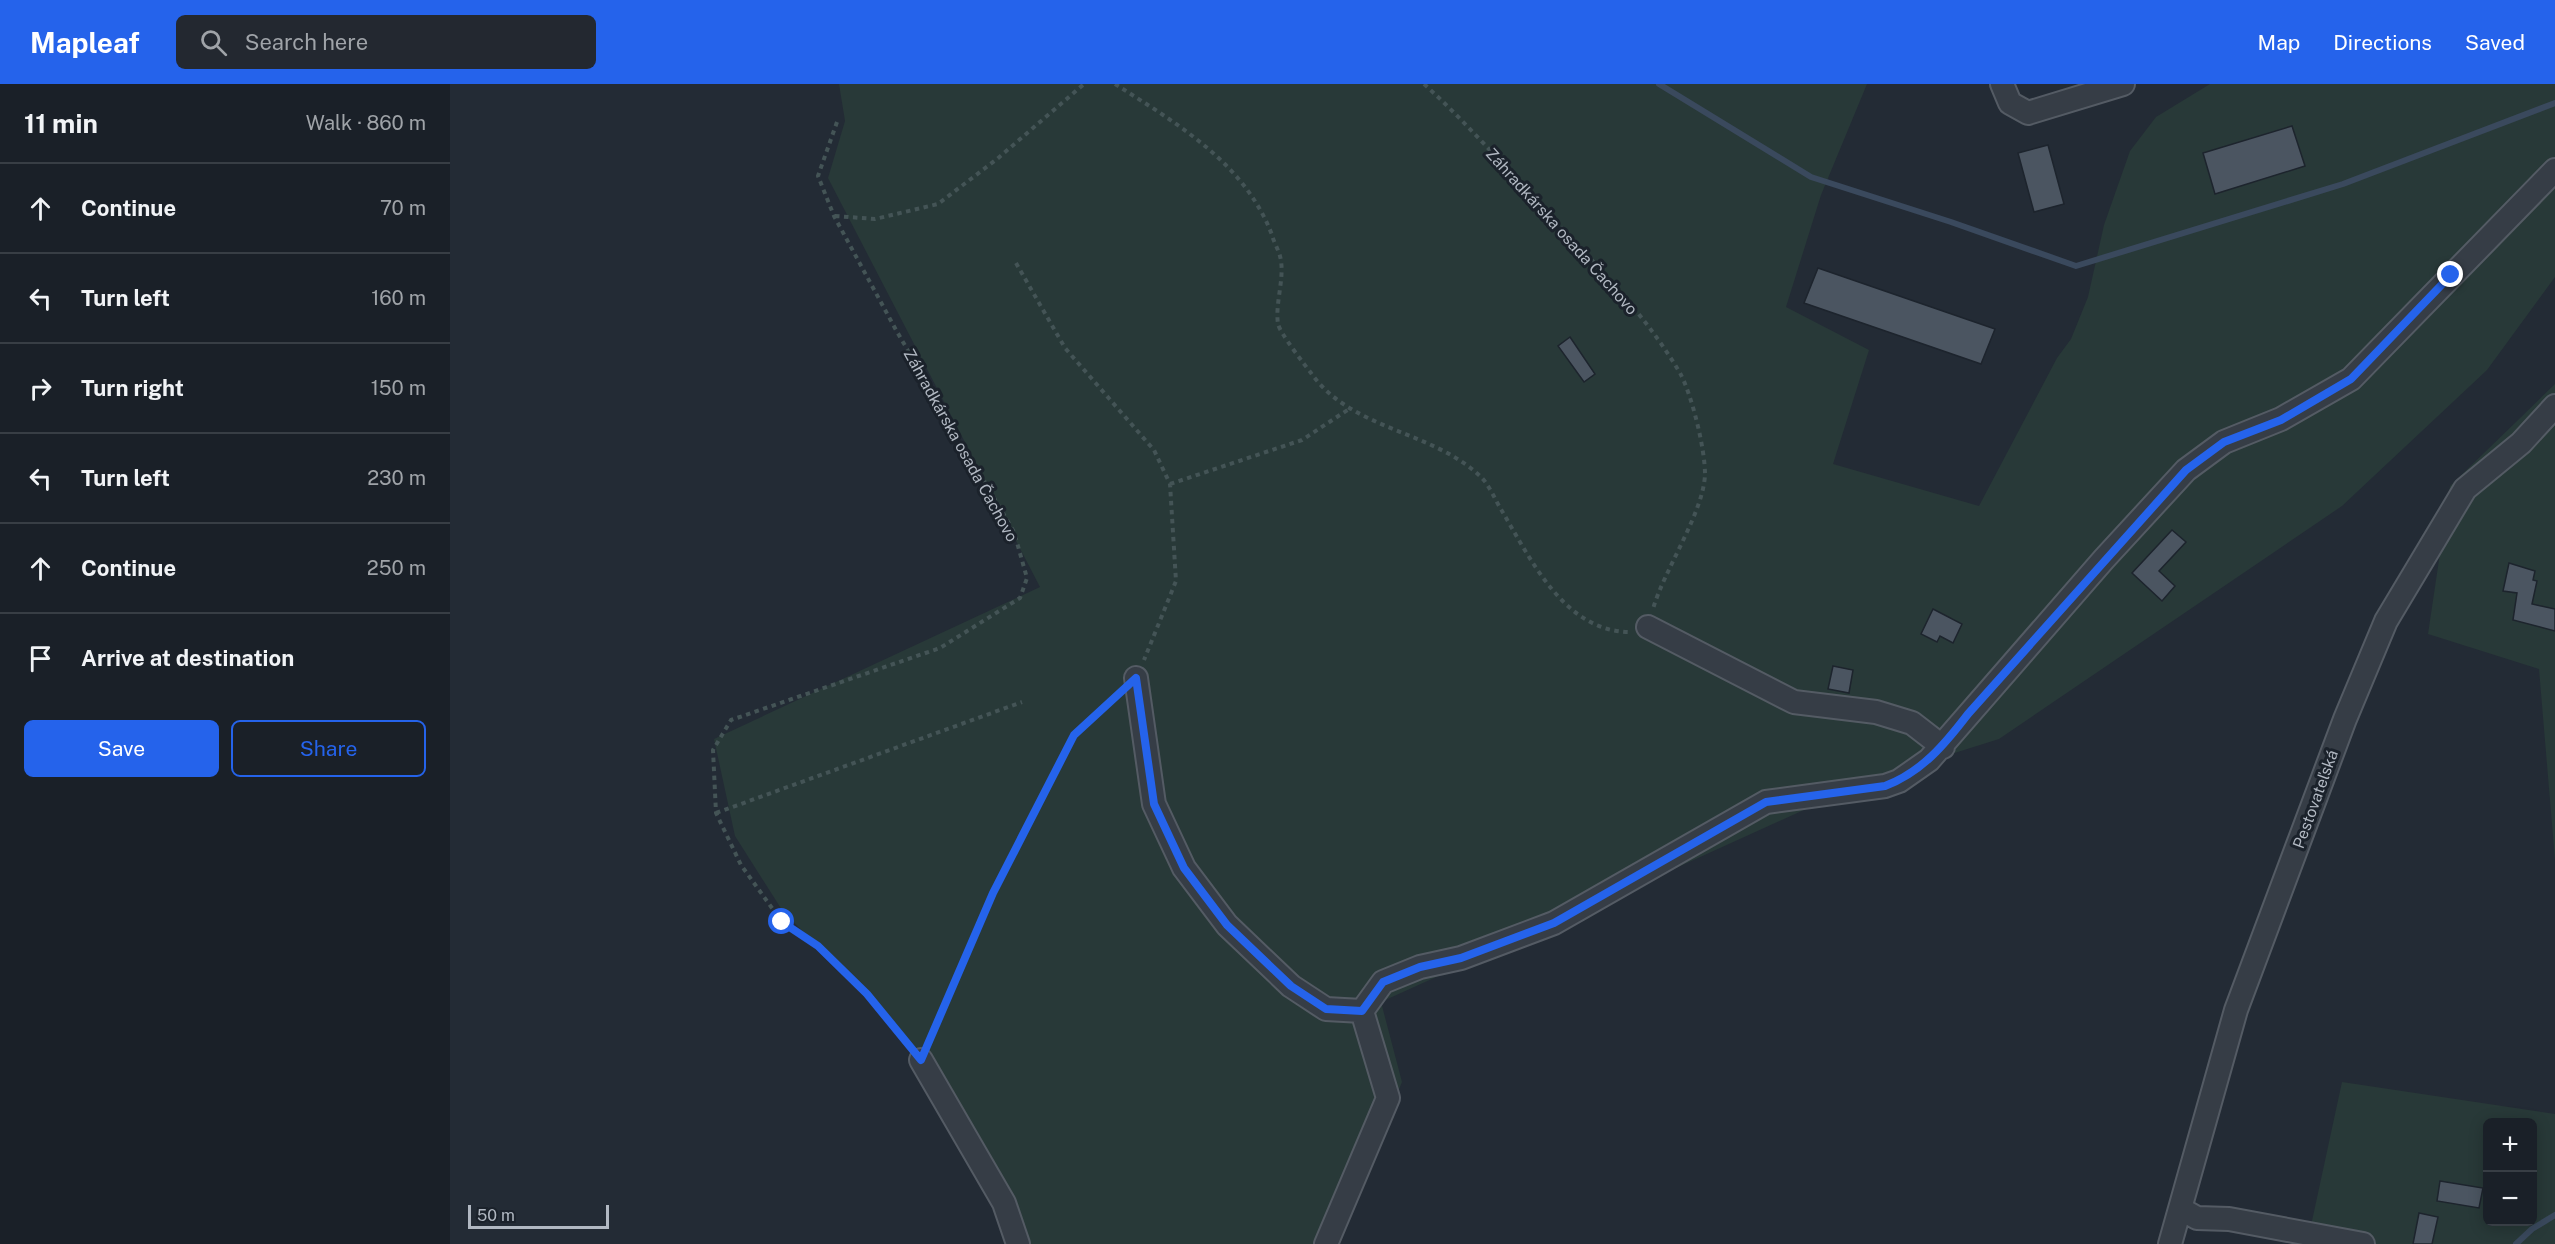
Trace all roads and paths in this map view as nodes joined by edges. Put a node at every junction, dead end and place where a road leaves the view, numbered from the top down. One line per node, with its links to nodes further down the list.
1 (1084, 84): 8 (path)
2 (1114, 84): 11 (path)
3 (1424, 84): 13 (path, Záhradkárska osada Čachovo)
4 (2002, 84): 5 (street)
5 (2123, 84)
6 (837, 122): 8 (path, Záhradkárska osada Čachovo)
7 (2555, 170): 16 (street)
8 (834, 216): 17 (path, Záhradkárska osada Čachovo)
9 (1017, 263): 12 (path)
10 (2555, 406): 20 (street, Pestovateľská)
11 (1349, 409): 12 (path); 13 (path)
12 (1170, 484): 14 (path)
13 (1648, 627): 16 (street)
14 (1136, 678): 18 (street); 19 (path)
15 (1022, 702): 17 (path)
16 (1943, 747): 18 (street)
17 (716, 813): 19 (path, Záhradkárska osada Čachovo)
18 (1362, 1011): 22 (street)
19 (921, 1060): 21 (street)
20 (2181, 1209): 23 (street, Pestovateľská); 24 (street)
21 (1018, 1244)
22 (1326, 1244)
23 (2170, 1244)
24 (2363, 1244)

